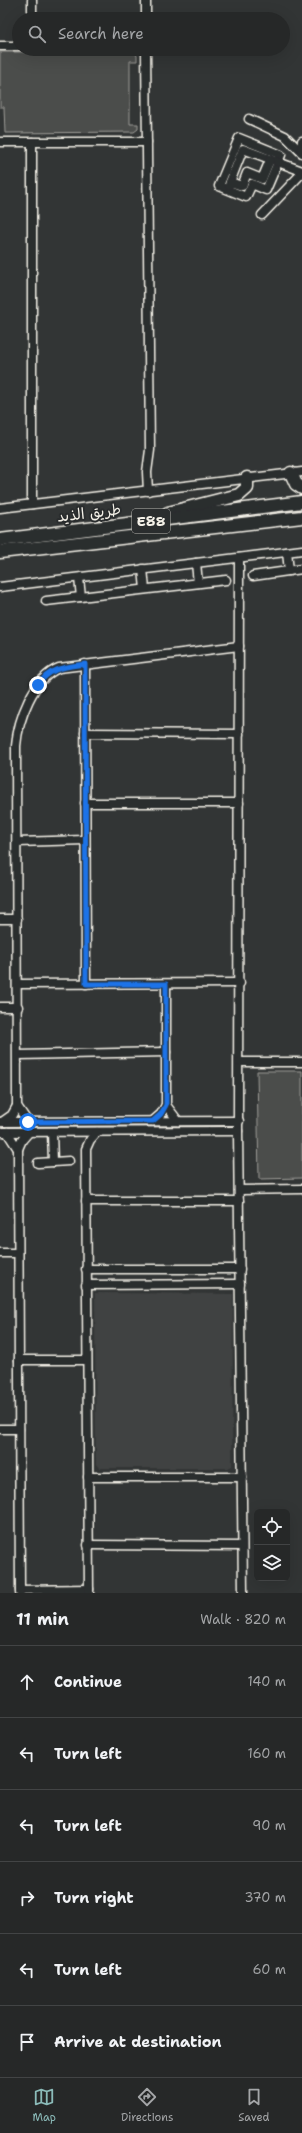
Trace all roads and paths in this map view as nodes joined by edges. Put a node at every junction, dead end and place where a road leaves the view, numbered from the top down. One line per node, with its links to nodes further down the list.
1 (32, 0): 3 (street)
2 (146, 0): 4 (street)
3 (32, 12)
4 (146, 12)
5 (0, 46): 6 (street)
6 (12, 46)
7 (146, 56): 12 (street)
8 (250, 119): 13 (street)
9 (302, 141): 13 (street)
10 (0, 142): 11 (street)
11 (32, 142): 12 (street); 23 (street)
12 (147, 142): 21 (street)
13 (301, 152)
14 (274, 162): 15 (street); 16 (street); 16 (street); 16 (street); 16 (street)
15 (302, 172): 17 (street)
16 (229, 185)
17 (262, 215)
18 (297, 472): 19 (street); 20 (highway)
19 (247, 478): 21 (street); 26 (highway)
20 (302, 488)
21 (148, 491): 23 (street)
22 (302, 502): 26 (highway, طريق الذيد / E88)
23 (32, 504): 24 (street)
24 (0, 508)
25 (302, 517): 29 (highway, طريق الذيد / E88)
26 (152, 521): 27 (highway, طريق الذيد / E88)
27 (135, 523): 28 (highway); 30 (highway, طريق الذيد / E88)
28 (0, 535)
29 (136, 537): 32 (highway, طريق الذيد / E88); 35 (highway)
30 (0, 540)
31 (302, 550): 33 (street)
32 (0, 552)
33 (287, 552): 34 (street); 39 (street)
34 (239, 558): 36 (street); 48 (street)
35 (0, 559)
36 (196, 563): 37 (street); 43 (street)
37 (142, 569): 41 (street); 45 (street)
38 (302, 569): 39 (street)
39 (288, 571): 40 (street)
40 (253, 576)
41 (79, 578): 44 (street); 46 (street)
42 (226, 580): 43 (street)
43 (198, 583): 45 (street)
44 (0, 587)
45 (145, 589): 46 (street)
46 (81, 597): 47 (street)
47 (46, 601)
48 (239, 646): 49 (street); 51 (street)
49 (85, 664): 50 (street); 55 (street)
50 (85, 733): 51 (street); 52 (street)
51 (239, 734): 53 (street)
52 (85, 803): 53 (street); 54 (street)
53 (239, 803): 58 (street)
54 (85, 840): 55 (street); 60 (street)
55 (17, 842): 57 (street)
56 (0, 919): 57 (street)
57 (17, 919): 59 (street)
58 (240, 983): 61 (street); 66 (street)
59 (18, 984): 60 (street); 63 (street)
60 (86, 984): 61 (street)
61 (166, 984): 64 (street)
62 (0, 1007): 63 (street)
63 (18, 1007): 65 (street)
64 (166, 1052): 65 (street); 68 (street)
65 (18, 1055): 69 (street)
66 (239, 1062): 67 (street); 72 (street)
67 (302, 1062)
68 (166, 1105): 70 (street); 71 (street)
69 (18, 1106): 73 (street); 74 (street)
70 (153, 1121): 71 (street); 74 (street)
71 (178, 1121): 72 (street)
72 (239, 1121): 75 (street)
73 (1, 1122): 74 (street)
74 (28, 1122)
75 (238, 1131): 80 (street); 87 (street)
76 (4, 1132): 77 (street); 81 (street)
77 (29, 1132): 78 (street); 81 (street)
78 (52, 1132): 79 (street); 85 (street)
79 (74, 1132): 80 (street); 82 (street)
80 (97, 1132): 82 (street)
81 (18, 1149): 91 (street)
82 (86, 1149): 88 (street)
83 (69, 1161): 85 (street)
84 (38, 1162): 85 (street)
85 (53, 1162)
86 (302, 1189): 87 (street)
87 (239, 1190): 89 (street)
88 (86, 1201): 89 (street); 95 (street)
89 (240, 1201): 94 (street)
90 (0, 1253): 91 (street)
91 (18, 1253): 100 (street)
92 (125, 1269): 93 (street); 95 (street); 99 (street)
93 (204, 1269): 94 (street); 96 (street)
94 (240, 1269): 97 (street)
95 (86, 1270): 98 (street)
96 (205, 1284): 97 (street); 99 (street)
97 (240, 1284): 105 (street)
98 (86, 1285): 99 (street); 101 (street)
99 (125, 1285)
100 (19, 1360): 101 (street); 103 (street)
101 (86, 1360): 104 (street)
102 (0, 1428): 103 (street)
103 (19, 1428): 109 (street)
104 (88, 1476): 105 (street); 106 (street)
105 (242, 1477): 107 (street)
106 (88, 1545): 107 (street); 108 (street)
107 (242, 1546): 110 (street)
108 (89, 1591): 109 (street)
109 (20, 1592)
110 (242, 1593)

